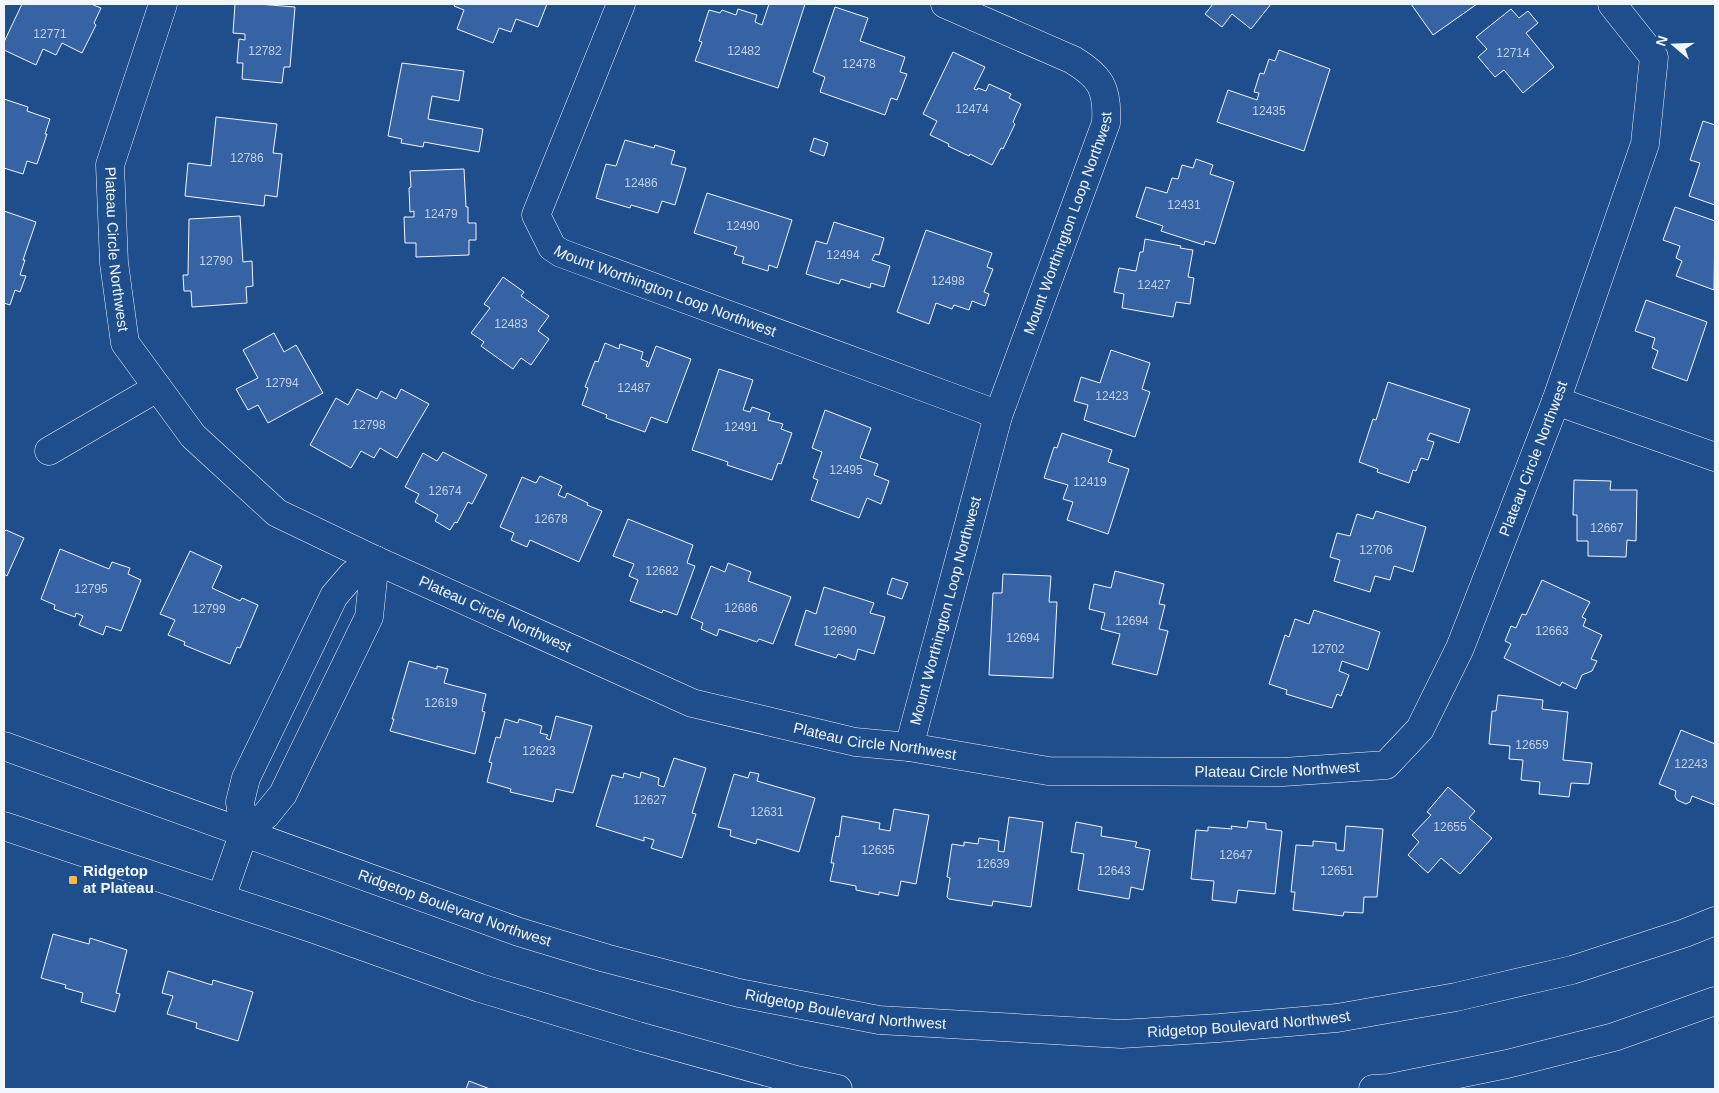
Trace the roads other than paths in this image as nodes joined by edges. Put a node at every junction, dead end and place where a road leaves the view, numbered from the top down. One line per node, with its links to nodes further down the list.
1 (163, 4): 5 (street, Plateau Circle Northwest)
2 (621, 4): 7 (street, Mount Worthington Loop Northwest)
3 (945, 4): 7 (street, Mount Worthington Loop Northwest)
4 (1612, 4): 6 (street, Plateau Circle Northwest)
5 (157, 388): 8 (street); 10 (street, Plateau Circle Northwest)
6 (1556, 401): 9 (street); 12 (street, Plateau Circle Northwest)
7 (998, 416): 12 (street, Mount Worthington Loop Northwest)
8 (49, 451)
9 (1715, 457)
10 (376, 560): 12 (street, Plateau Circle Northwest); 14 (street); 14 (street)
11 (4, 746): 14 (street, Ridgetop Boulevard Northwest)
12 (909, 747)
13 (4, 826): 15 (street)
14 (244, 832): 15 (street); 16 (street, Ridgetop Boulevard Northwest)
15 (221, 898): 18 (street)
16 (1715, 921)
17 (1715, 1001): 19 (street)
18 (838, 1089)
19 (1373, 1089)

